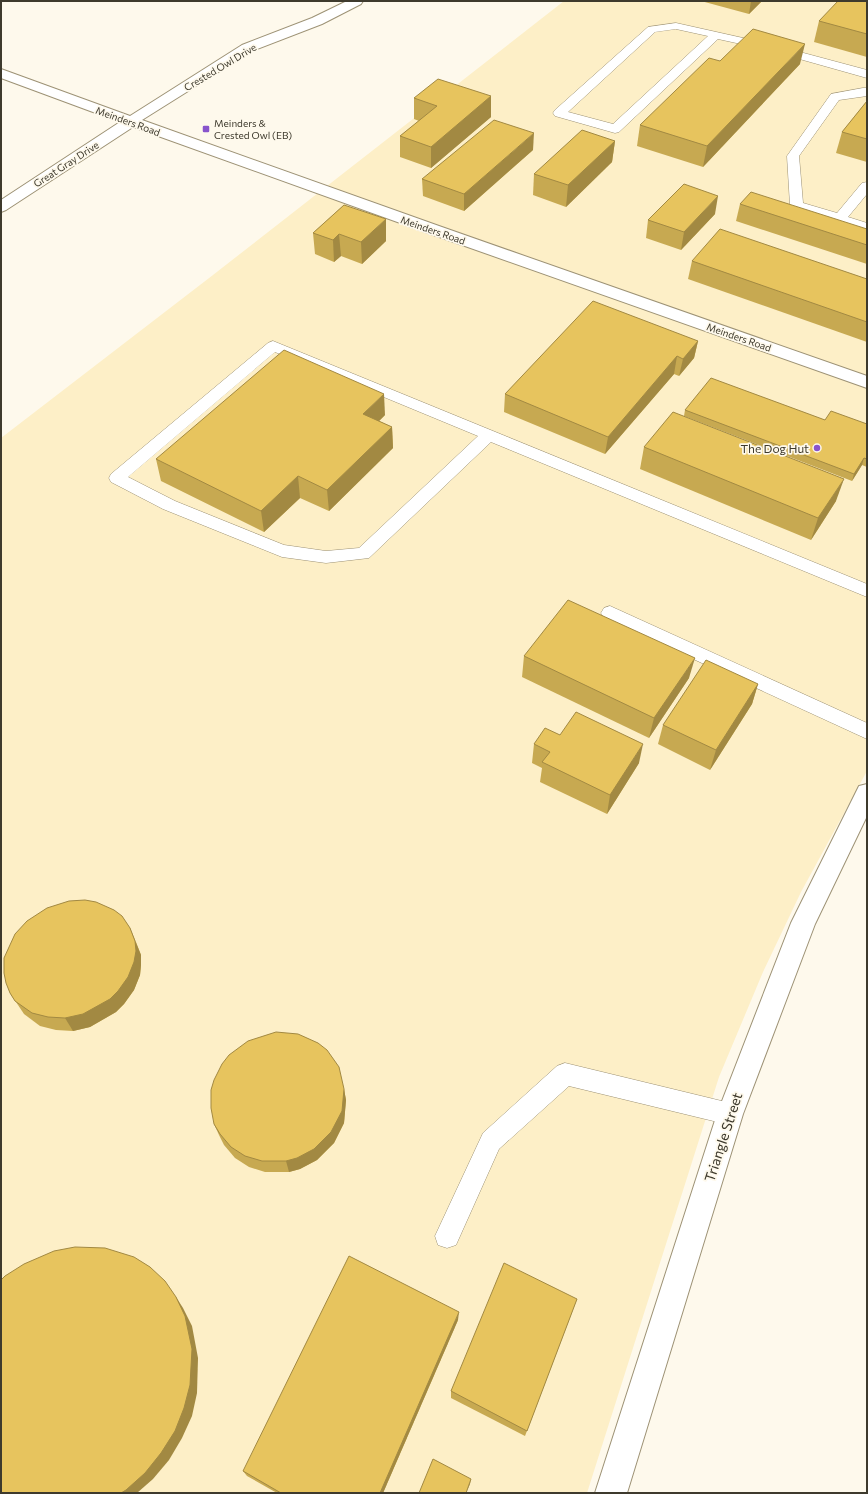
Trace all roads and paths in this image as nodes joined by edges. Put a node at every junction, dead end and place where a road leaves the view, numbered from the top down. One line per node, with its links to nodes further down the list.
1 (357, 1): 6 (street, Crested Owl Drive)
2 (716, 35): 2 (lane); 4 (lane)
3 (1, 73): 6 (street, Meinders Road)
4 (867, 74)
5 (867, 92): 9 (lane)
6 (130, 122): 8 (street, Great Gray Drive); 11 (street, Meinders Road)
7 (867, 186): 9 (lane)
8 (1, 207)
9 (840, 218): 10 (lane)
10 (867, 227)
11 (867, 382)
12 (489, 435): 12 (lane); 13 (lane)
13 (867, 591)
14 (610, 612): 15 (lane)
15 (867, 731)
16 (867, 793): 17 (street, Triangle Street)
17 (730, 1114): 18 (lane); 19 (street, Triangle Street)
18 (447, 1236)
19 (611, 1493)

